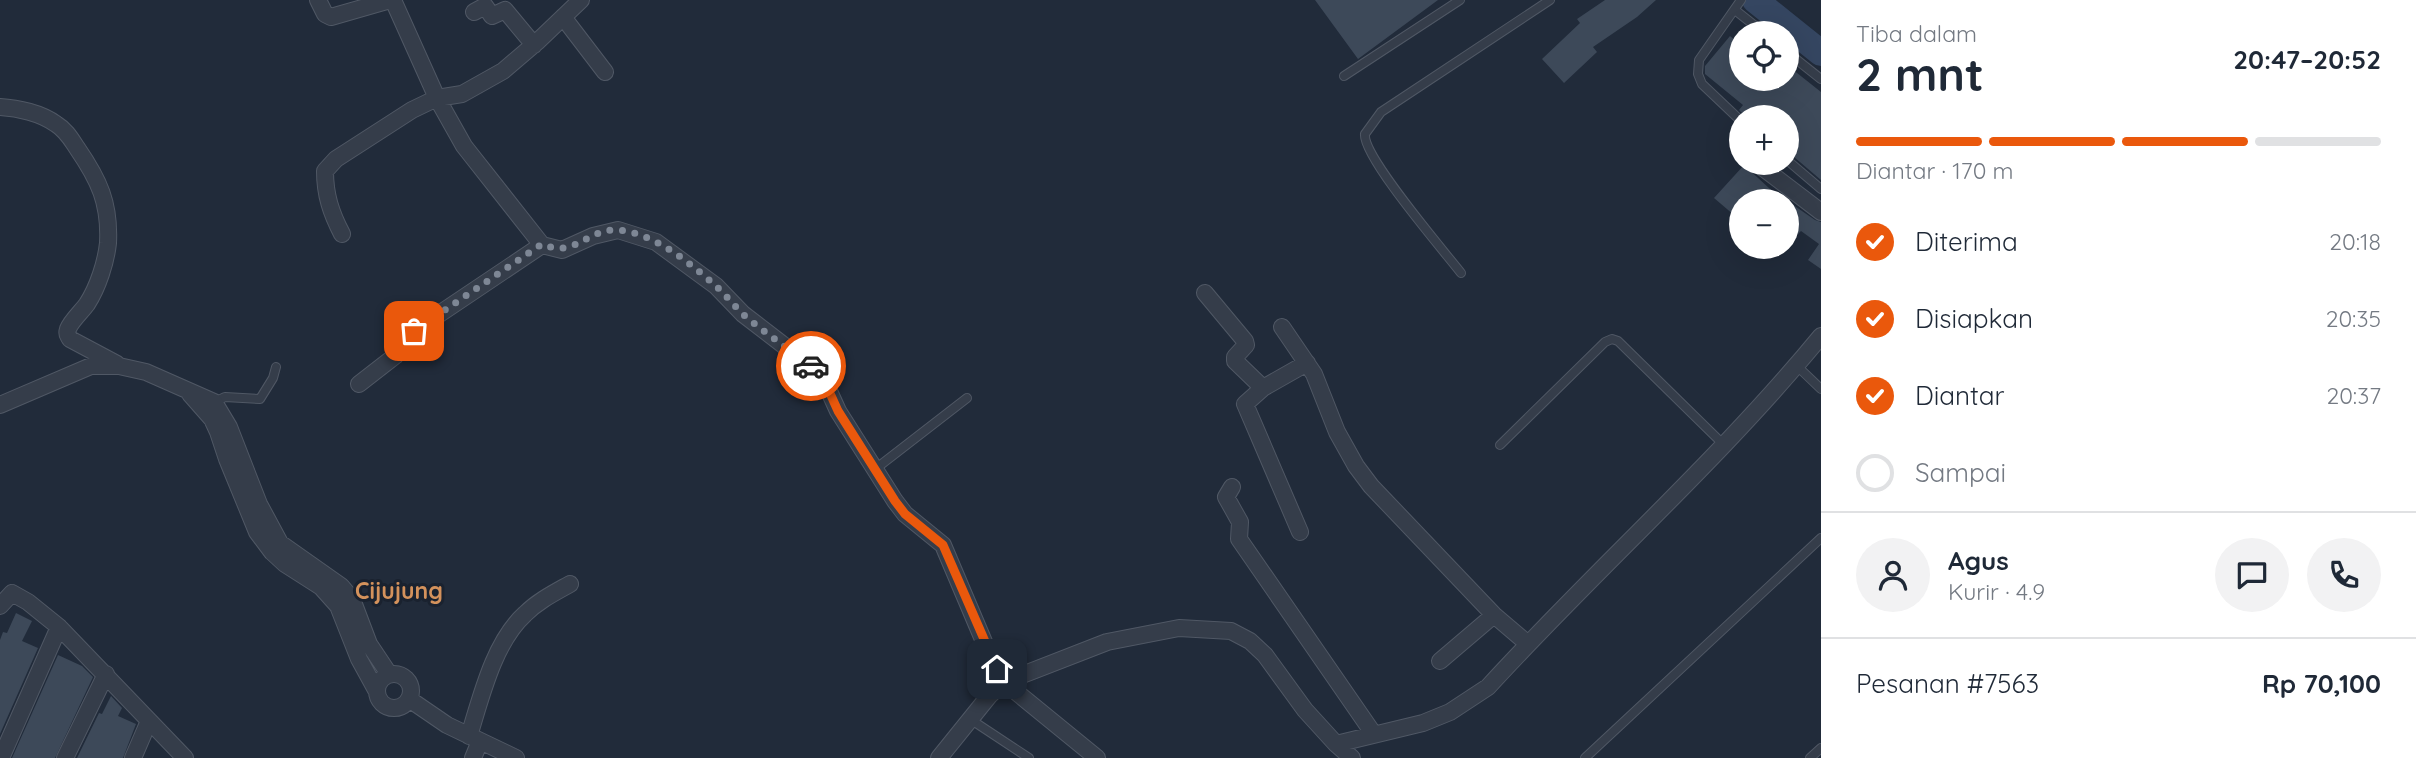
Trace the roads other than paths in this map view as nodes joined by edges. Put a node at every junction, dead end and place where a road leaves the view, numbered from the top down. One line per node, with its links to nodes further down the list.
1 (318, 0): 2 (street)
2 (391, 0): 17 (street)
3 (581, 0): 9 (street)
4 (1460, 0): 14 (lane)
5 (1550, 0): 27 (lane)
6 (1741, 0): 7 (lane)
7 (1735, 10): 10 (lane); 20 (lane)
8 (474, 12): 11 (street)
9 (564, 17): 11 (street); 13 (street)
10 (1749, 21)
11 (534, 45): 16 (street)
12 (1799, 62): 15 (lane)
13 (605, 72)
14 (1344, 76)
15 (1821, 79)
16 (483, 82): 17 (street); 18 (street)
17 (437, 98): 25 (street); 26 (street)
18 (488, 98)
19 (0, 107): 32 (street)
20 (1729, 110)
21 (1799, 170): 23 (lane)
22 (1772, 175): 24 (street)
23 (1821, 189)
24 (1821, 212)
25 (342, 234)
26 (542, 244): 35 (street); 44 (street)
27 (1461, 273)
28 (1205, 293): 36 (street)
29 (1282, 327): 31 (street)
30 (1821, 336): 33 (street)
31 (1307, 363): 36 (street); 50 (street)
32 (120, 366): 38 (street); 41 (street)
33 (1797, 366): 37 (lane); 42 (street)
34 (276, 367): 40 (lane)
35 (359, 384)
36 (1263, 388): 46 (street)
37 (1821, 389)
38 (186, 390): 40 (street); 57 (street)
39 (967, 398): 44 (lane)
40 (214, 402): 55 (street)
41 (0, 405)
42 (1723, 444): 43 (lane); 52 (street)
43 (1500, 445)
44 (874, 470): 56 (street)
45 (1232, 487): 61 (street)
46 (1300, 532)
47 (1821, 538): 75 (lane)
48 (570, 584): 62 (street)
49 (0, 606): 51 (street)
50 (1494, 615): 52 (street); 53 (street)
51 (59, 627): 54 (street); 65 (street)
52 (1528, 644): 61 (street)
53 (1440, 660)
54 (106, 674): 60 (street); 66 (street)
55 (389, 674): 57 (street); 58 (street)
56 (1004, 682): 59 (street); 63 (street); 73 (street)
57 (376, 690): 58 (street)
58 (409, 699): 62 (street)
59 (970, 719): 71 (street); 72 (lane)
60 (149, 721): 67 (street); 68 (street)
61 (1369, 734): 63 (street)
62 (474, 738): 69 (street); 70 (street)
63 (1339, 743): 74 (street)
64 (1821, 748): 76 (lane)
65 (1, 758)
66 (65, 758)
67 (133, 758)
68 (185, 758)
69 (472, 758)
70 (516, 758)
71 (939, 758)
72 (1029, 758)
73 (1097, 758)
74 (1352, 758)
75 (1585, 758)
76 (1810, 758)

